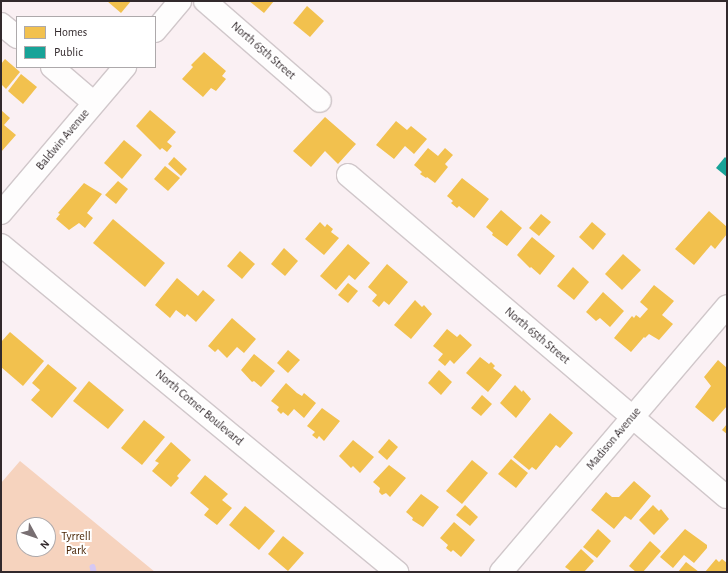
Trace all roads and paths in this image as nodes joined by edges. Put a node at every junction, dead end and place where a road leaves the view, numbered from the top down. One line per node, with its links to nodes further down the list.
1 (180, 1): 4 (street)
2 (205, 1): 8 (street, North 65th Street)
3 (1, 24): 5 (street)
4 (156, 30)
5 (16, 36)
6 (53, 68): 9 (street)
7 (124, 68): 9 (street, Baldwin Avenue)
8 (320, 101)
9 (94, 103): 11 (street, Baldwin Avenue)
10 (348, 175): 14 (street, North 65th Street)
11 (1, 213)
12 (1, 245): 16 (street, North Cotner Boulevard)
13 (727, 306): 14 (street, Madison Avenue)
14 (633, 417): 15 (street, North 65th Street); 17 (street, Madison Avenue)
15 (727, 497)
16 (397, 572)
17 (501, 572)

